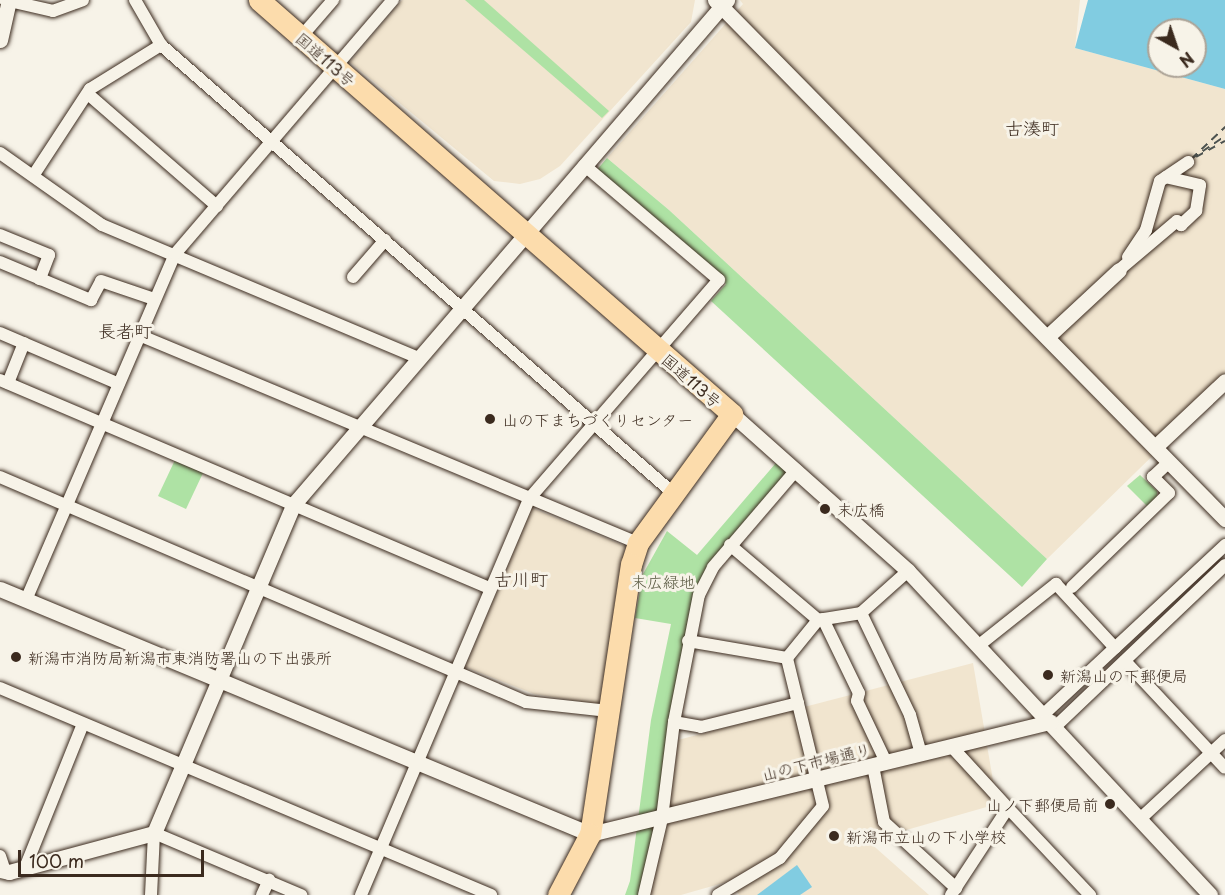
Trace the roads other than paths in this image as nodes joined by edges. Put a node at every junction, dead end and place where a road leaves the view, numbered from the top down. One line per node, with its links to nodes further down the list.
1 (7, 0): 2 (street); 9 (street)
2 (83, 0)
3 (135, 0): 10 (street)
4 (259, 0): 8 (highway, 国道113号)
5 (333, 0): 8 (street)
6 (393, 0): 11 (street)
7 (721, 2): 16 (street); 32 (street)
8 (301, 37): 11 (highway, 国道113号)
9 (0, 40)
10 (161, 45): 12 (street); 13 (street)
11 (336, 68): 13 (street); 20 (highway, 国道113号)
12 (88, 94): 17 (street); 19 (street)
13 (272, 142): 19 (street); 22 (street)
14 (0, 153): 17 (street)
15 (1188, 162): 18 (street)
16 (584, 165): 20 (street); 34 (street)
17 (33, 176): 23 (street)
18 (1166, 177): 25 (street); 25 (street)
19 (217, 206): 23 (street)
20 (526, 234): 29 (street); 34 (highway, 国道113号)
21 (0, 235): 27 (street)
22 (385, 240): 26 (street); 29 (street)
23 (175, 254): 28 (street); 35 (street)
24 (0, 262): 27 (street)
25 (1119, 270): 32 (street)
26 (353, 277)
27 (40, 279): 28 (street)
28 (154, 299): 31 (street)
29 (463, 310): 35 (street); 41 (street)
30 (0, 333): 33 (street)
31 (139, 335): 38 (street); 42 (street)
32 (1047, 338): 43 (street)
33 (24, 343): 36 (street); 38 (street)
34 (657, 349): 39 (highway, 国道113号); 41 (street)
35 (419, 358): 42 (street)
36 (4, 381): 40 (street)
37 (1225, 381): 43 (street)
38 (119, 384): 40 (street)
39 (732, 414): 45 (street); 47 (highway, 国道113号)
40 (102, 423): 49 (street); 50 (street)
41 (594, 424): 47 (street); 48 (street)
42 (358, 428): 48 (street); 50 (street)
43 (1155, 447): 44 (street)
44 (1169, 462): 51 (street); 58 (street)
45 (796, 470): 54 (street); 56 (street)
46 (0, 477): 49 (street)
47 (673, 493): 52 (highway, 国道113号)
48 (529, 499): 52 (street); 59 (street)
49 (67, 504): 57 (street); 61 (street)
50 (293, 505): 57 (street); 59 (street)
51 (1225, 519)
52 (638, 543): 73 (highway, 国道113号)
53 (1225, 544): 66 (street)
54 (730, 545): 63 (street); 64 (street)
55 (1225, 565): 68 (street)
56 (908, 571): 62 (street); 65 (street)
57 (257, 586): 69 (street); 70 (street)
58 (1072, 587)
59 (489, 588): 69 (street)
60 (0, 589): 61 (street)
61 (26, 600): 70 (street)
62 (861, 613): 63 (street); 79 (street)
63 (821, 620): 67 (street); 82 (street)
64 (688, 641): 67 (street); 75 (street)
65 (978, 646): 66 (street); 74 (street)
66 (1114, 648): 74 (street)
67 (787, 658): 72 (street)
68 (1125, 661): 74 (street); 80 (street)
69 (456, 671): 73 (street); 81 (street)
70 (218, 679): 81 (street); 83 (street)
71 (0, 688): 76 (street)
72 (798, 703): 75 (street); 85 (street)
73 (609, 711): 90 (highway, 国道113号)
74 (1050, 721): 78 (street, 山の下市場通り); 88 (street)
75 (674, 722): 87 (street)
76 (83, 724): 83 (street); 93 (street)
77 (1225, 740): 80 (street)
78 (952, 747): 79 (street, 山の下市場通り); 86 (street)
79 (921, 754): 82 (street, 山の下市場通り)
80 (1212, 754): 84 (street); 88 (street)
81 (417, 763): 90 (street); 91 (street)
82 (879, 764): 85 (street, 山の下市場通り); 96 (street)
83 (183, 765): 89 (street); 91 (street)
84 (1225, 768)
85 (817, 779): 87 (street, 山の下市場通り); 104 (street)
86 (1008, 808): 96 (street); 105 (street)
87 (662, 818): 90 (street, 山の下市場通り); 103 (street)
88 (1140, 819): 106 (street)
89 (154, 833): 93 (street); 95 (street); 97 (street)
90 (590, 834): 102 (highway, 国道113号)
91 (382, 847): 100 (street); 101 (street)
92 (0, 856): 94 (street)
93 (25, 868): 94 (street)
94 (3, 871)
95 (269, 880): 98 (street); 99 (street)
96 (953, 891)
97 (151, 895)
98 (262, 895)
99 (302, 895)
100 (361, 895)
101 (491, 895)
102 (558, 895)
103 (644, 895)
104 (718, 895)
105 (1090, 895)
106 (1210, 895)

